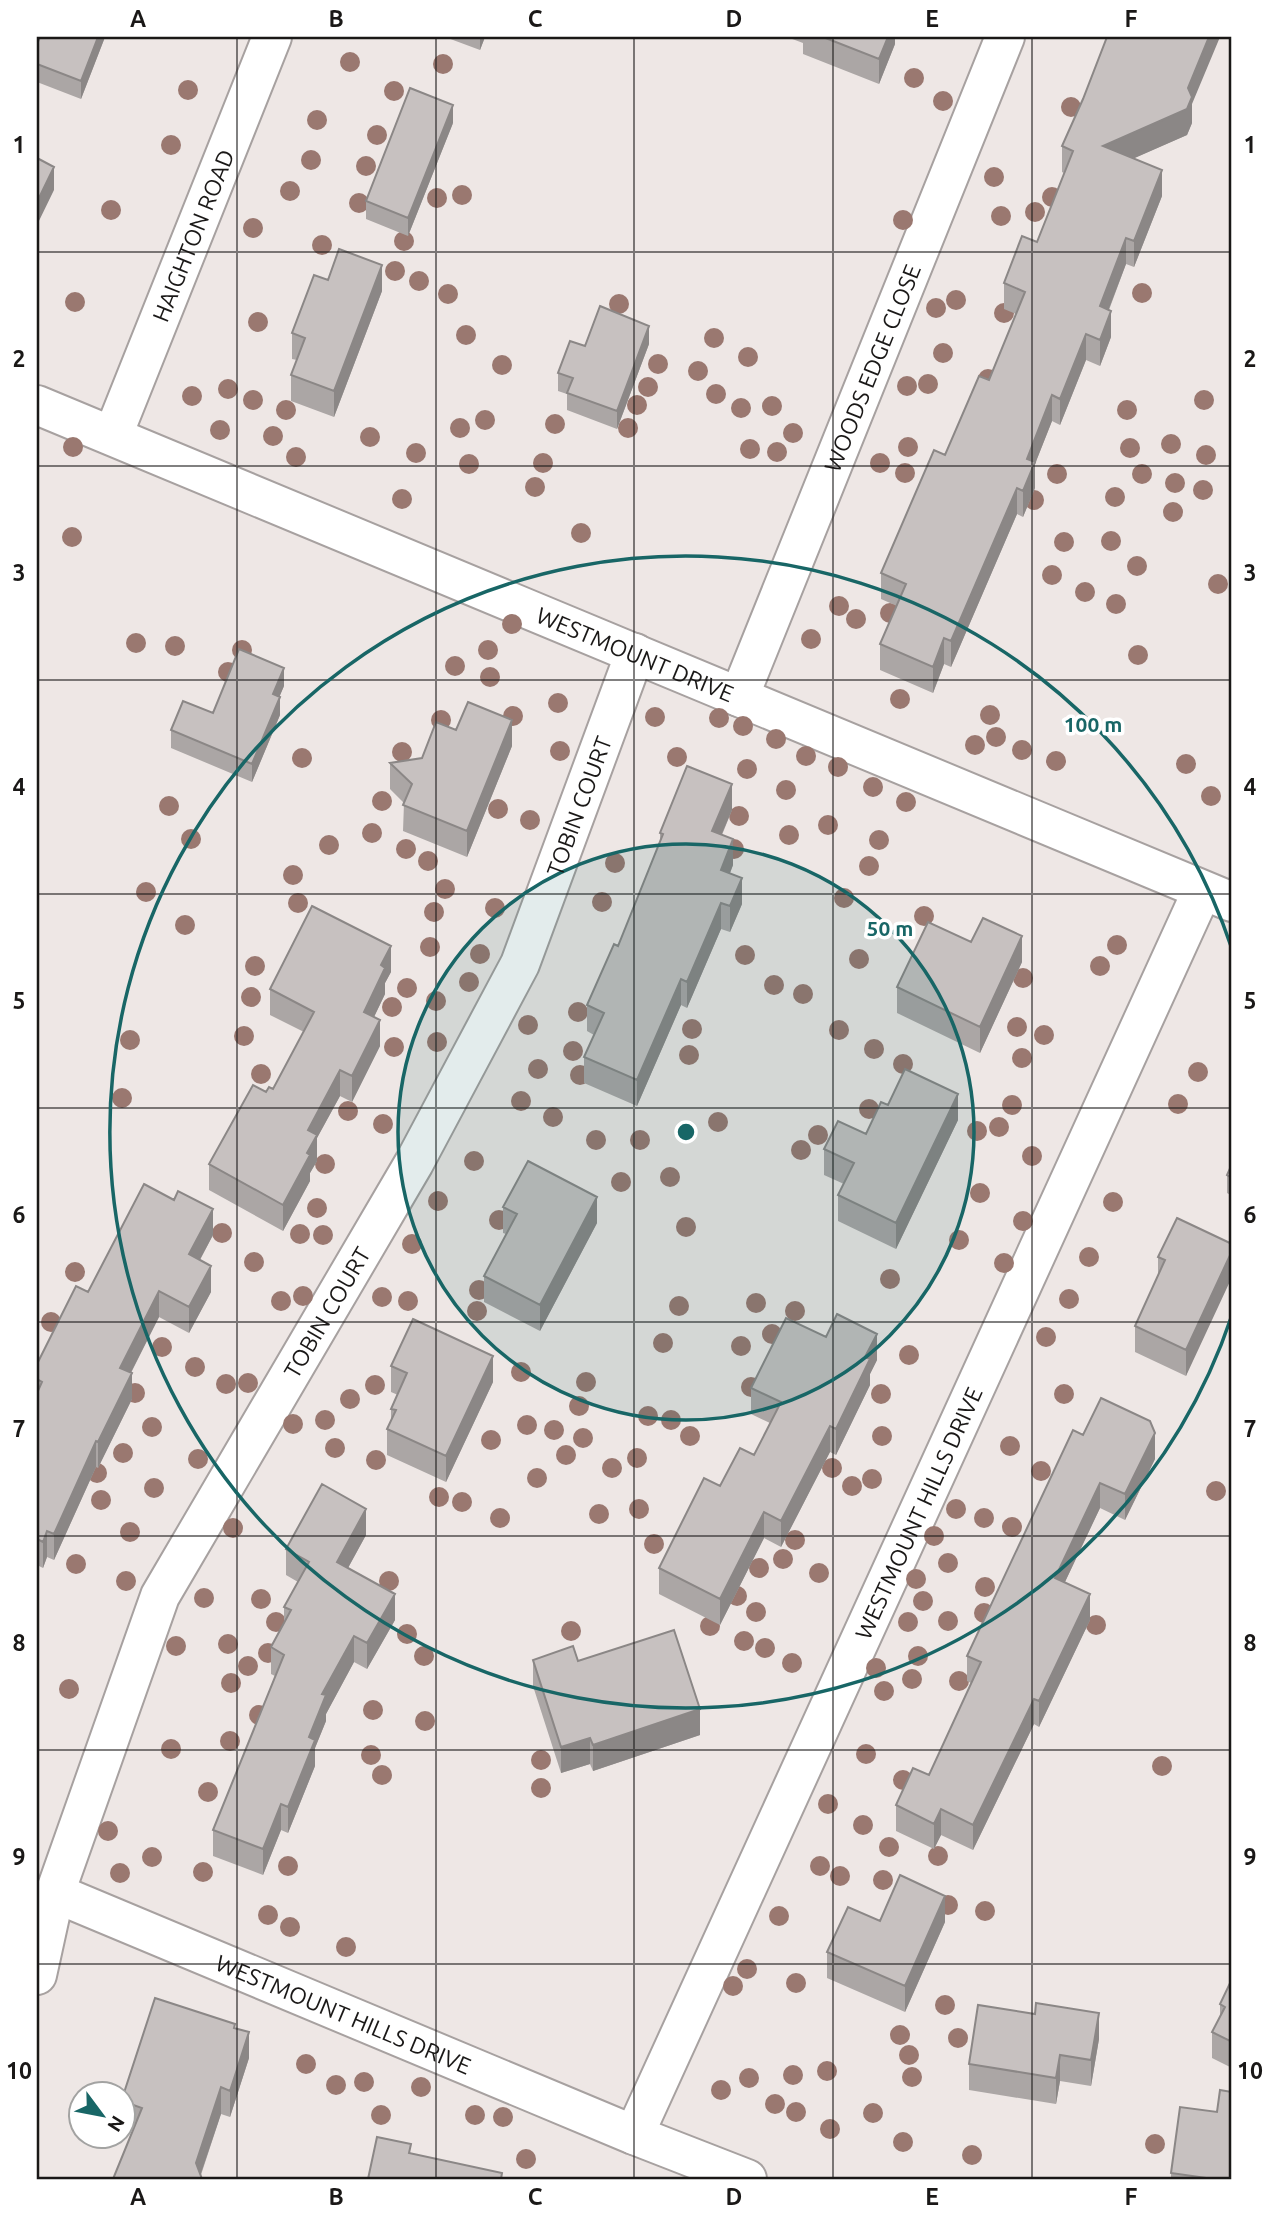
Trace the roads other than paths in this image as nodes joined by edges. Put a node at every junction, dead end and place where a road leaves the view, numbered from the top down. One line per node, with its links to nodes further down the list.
1 (272, 37): 4 (street, HAIGHTON ROAD)
2 (1004, 37): 6 (street, WOODS EDGE CLOSE)
3 (37, 405): 4 (street, WESTMOUNT DRIVE)
4 (113, 435): 5 (street, WESTMOUNT DRIVE)
5 (635, 653): 6 (street, WESTMOUNT DRIVE); 8 (street, TOBIN COURT)
6 (739, 697): 7 (street, WESTMOUNT DRIVE)
7 (1217, 896): 10 (street, WESTMOUNT HILLS DRIVE)
8 (55, 1894): 9 (street, TOBIN COURT); 10 (street, WESTMOUNT HILLS DRIVE)
9 (37, 1975)
10 (634, 2134): 11 (street, WESTMOUNT HILLS DRIVE)
11 (747, 2179)

